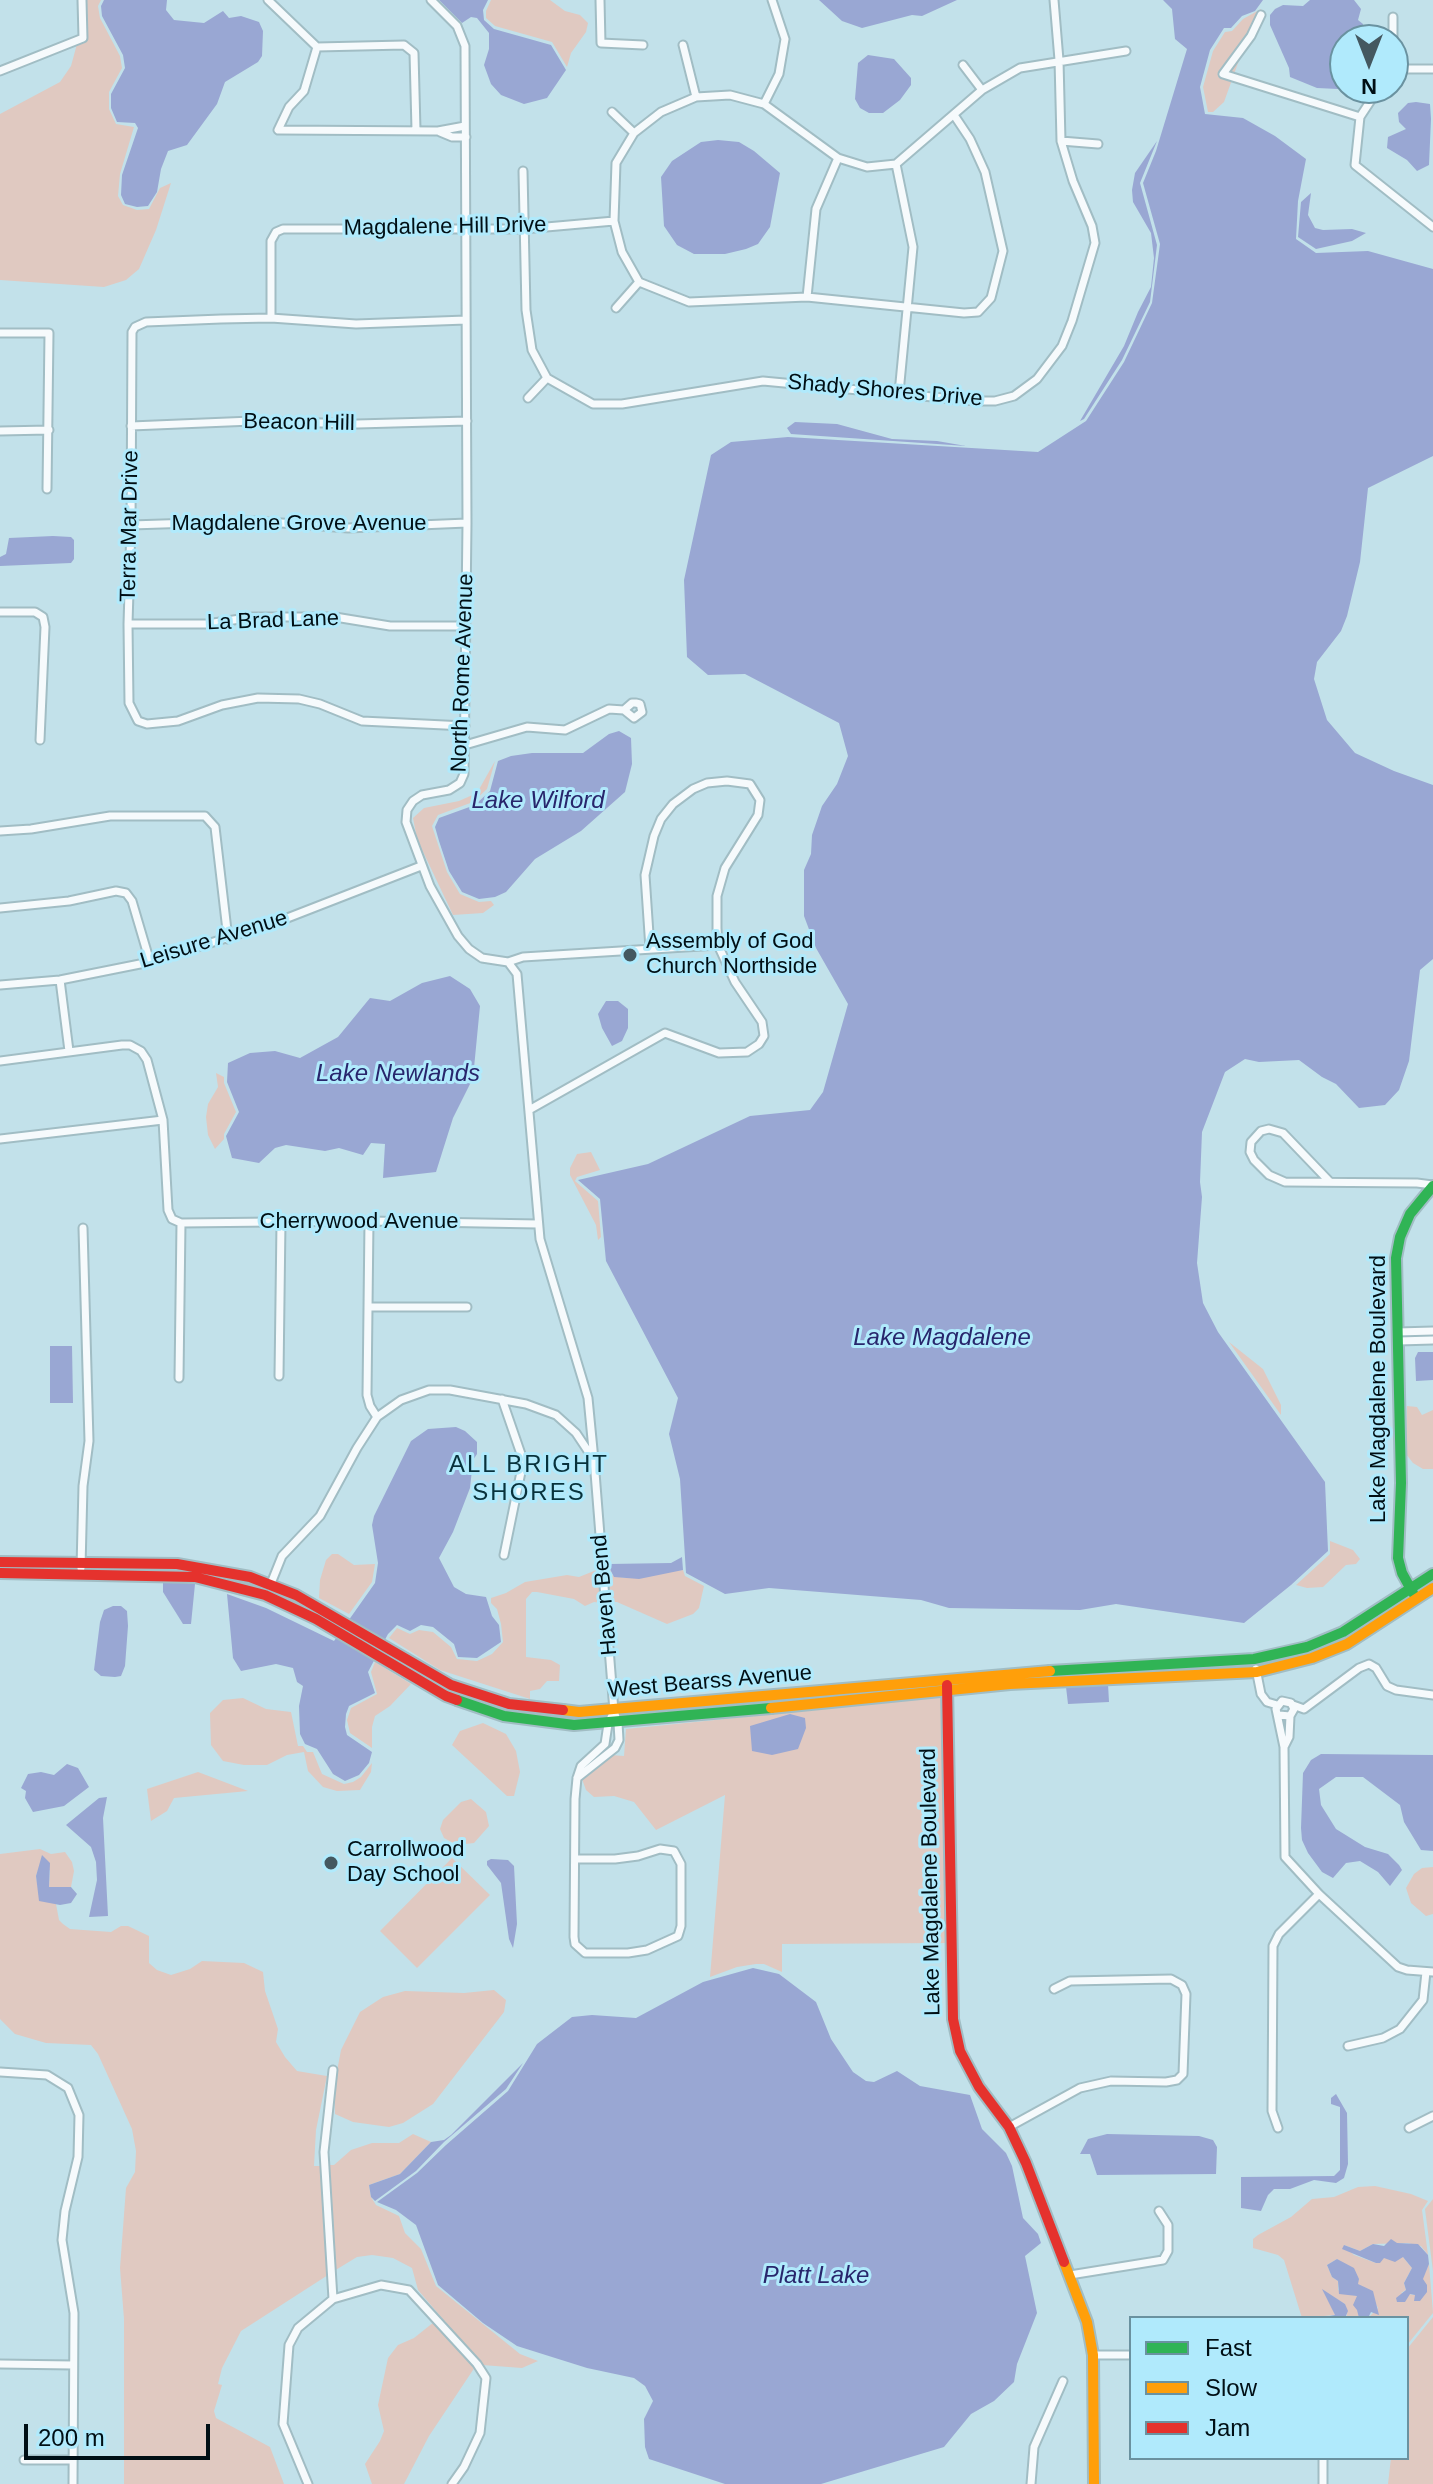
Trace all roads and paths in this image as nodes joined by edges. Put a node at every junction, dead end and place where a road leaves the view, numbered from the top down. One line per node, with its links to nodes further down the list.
1 (82, 0): 18 (street)
2 (268, 0): 12 (street)
3 (431, 0): 26 (street, North Rome Avenue)
4 (600, 0): 10 (street)
5 (772, 0): 21 (street)
6 (1054, 0): 14 (street, Shady Shores Drive)
7 (1261, 15): 25 (street)
8 (1393, 17): 9 (street)
9 (1393, 24)
10 (643, 45)
11 (683, 45): 20 (street)
12 (317, 47): 27 (street); 27 (street)
13 (1126, 51): 14 (street)
14 (1059, 60): 19 (street); 31 (street, Shady Shores Drive)
15 (963, 65): 19 (street)
16 (1433, 69): 17 (street)
17 (1409, 70)
18 (0, 71)
19 (982, 90): 24 (street)
20 (696, 97): 21 (street); 29 (street)
21 (764, 104): 33 (street)
22 (1369, 104): 25 (street)
23 (612, 112): 29 (street)
24 (954, 115): 34 (street); 43 (street)
25 (1360, 117): 37 (street)
26 (465, 126): 28 (street); 30 (street, North Rome Avenue)
27 (416, 130): 28 (street)
28 (438, 131): 30 (street)
29 (634, 133): 36 (street)
30 (466, 137): 38 (street, North Rome Avenue)
31 (1061, 141): 32 (street); 48 (street, Shady Shores Drive)
32 (1098, 144)
33 (838, 158): 34 (street); 41 (street)
34 (896, 164): 43 (street)
35 (523, 171): 39 (street)
36 (614, 221): 39 (street, Magdalene Hill Drive); 40 (street)
37 (1431, 222)
38 (466, 229): 39 (street, Magdalene Hill Drive); 44 (street, Magdalene Hill Drive); 45 (street, North Rome Avenue)
39 (524, 229): 47 (street)
40 (639, 282): 41 (street); 42 (street)
41 (807, 297): 43 (street)
42 (616, 308)
43 (908, 308): 48 (street)
44 (271, 318): 45 (street, Terra Mar Drive); 51 (street, Terra Mar Drive)
45 (466, 320): 50 (street, North Rome Avenue)
46 (0, 333): 52 (street)
47 (547, 378): 48 (street, Shady Shores Drive); 49 (street)
48 (899, 393)
49 (528, 398)
50 (467, 421): 51 (street, Beacon Hill); 55 (street, North Rome Avenue)
51 (131, 426): 56 (street, Terra Mar Drive)
52 (49, 430): 53 (street); 54 (street)
53 (0, 431)
54 (47, 489)
55 (467, 523): 56 (street, Magdalene Grove Avenue); 59 (street, North Rome Avenue)
56 (131, 525): 58 (street, Terra Mar Drive)
57 (0, 612): 62 (street)
58 (128, 624): 59 (street, La Brad Lane); 61 (street, Terra Mar Drive)
59 (466, 626): 61 (street, North Rome Avenue)
60 (624, 710): 63 (street)
61 (465, 726): 63 (street, North Rome Avenue)
62 (40, 740)
63 (465, 745): 65 (street, North Rome Avenue)
64 (0, 831): 67 (street)
65 (421, 866): 67 (street, Leisure Avenue); 71 (street, North Rome Avenue)
66 (0, 908): 70 (street)
67 (228, 939): 70 (street, Leisure Avenue)
68 (718, 945): 69 (street); 69 (street); 76 (street)
69 (650, 949): 71 (street)
70 (150, 962): 72 (street, Leisure Avenue)
71 (508, 962): 76 (street)
72 (60, 980): 73 (street, Leisure Avenue); 74 (street)
73 (0, 985)
74 (69, 1051): 75 (street); 77 (street)
75 (0, 1061)
76 (529, 1110): 84 (street)
77 (163, 1120): 78 (street); 83 (street)
78 (0, 1139)
79 (1329, 1181): 79 (street); 80 (street)
80 (1433, 1186): 89 (main road, Lake Magdalene Boulevard)
81 (369, 1221): 82 (street, Cherrywood Avenue); 84 (street, Cherrywood Avenue); 86 (street)
82 (281, 1222): 83 (street, Cherrywood Avenue); 91 (street)
83 (181, 1223): 92 (street)
84 (538, 1224): 95 (street)
85 (83, 1228): 100 (street)
86 (368, 1307): 87 (street); 94 (street)
87 (467, 1307)
88 (1433, 1331): 89 (street)
89 (1397, 1336): 90 (street); 105 (main road, Lake Magdalene Boulevard)
90 (1433, 1340)
91 (279, 1376)
92 (179, 1378)
93 (502, 1399): 94 (street, Haven Bend); 96 (street, Haven Bend); 98 (street)
94 (377, 1417): 104 (street, Haven Bend)
95 (591, 1424): 96 (street); 97 (street)
96 (576, 1433): 97 (street, Haven Bend)
97 (594, 1460): 118 (street, Haven Bend)
98 (504, 1555)
99 (0, 1562): 100 (main road, West Bearss Avenue)
100 (81, 1568): 101 (main road, West Bearss Avenue); 102 (main road, West Bearss Avenue)
101 (146, 1569): 104 (main road, West Bearss Avenue); 107 (main road, West Bearss Avenue)
102 (0, 1573)
103 (1433, 1574): 105 (main road, West Bearss Avenue)
104 (270, 1584): 107 (street, Haven Bend); 109 (main road, West Bearss Avenue)
105 (1410, 1588): 108 (main road, Lake Magdalene Boulevard); 110 (main road, West Bearss Avenue)
106 (1433, 1588): 108 (main road, West Bearss Avenue)
107 (265, 1595): 109 (main road, West Bearss Avenue)
108 (1416, 1598): 111 (main road, West Bearss Avenue)
109 (381, 1653): 112 (main road, West Bearss Avenue); 115 (main road, West Bearss Avenue)
110 (1254, 1659): 111 (street); 113 (main road, West Bearss Avenue)
111 (1257, 1672): 113 (main road, West Bearss Avenue); 116 (street)
112 (451, 1685): 115 (street); 118 (main road, West Bearss Avenue)
113 (947, 1685): 118 (main road, West Bearss Avenue); 121 (main road, West Bearss Avenue); 132 (main road, Lake Magdalene Boulevard)
114 (1433, 1695): 117 (street)
115 (446, 1696): 121 (main road, West Bearss Avenue)
116 (1277, 1705): 117 (street); 119 (street)
117 (1293, 1705): 120 (street)
118 (614, 1711): 121 (street, Haven Bend)
119 (1279, 1715): 120 (street); 122 (street)
120 (1290, 1716): 122 (street)
121 (613, 1723): 123 (street, Haven Bend); 123 (street, Haven Bend)
122 (1284, 1747): 125 (street)
123 (594, 1759): 124 (street, Haven Bend)
124 (575, 1859): 124 (street, Haven Bend)
125 (1319, 1894): 126 (street); 133 (street)
126 (1430, 1972): 128 (street)
127 (1054, 1989): 132 (street)
128 (1348, 2046)
129 (333, 2070): 137 (street)
130 (0, 2072): 141 (street)
131 (1433, 2116): 134 (street)
132 (1009, 2127): 136 (main road, Lake Magdalene Boulevard)
133 (1278, 2128)
134 (1409, 2128)
135 (1159, 2211): 136 (street)
136 (1070, 2275): 138 (main road, Lake Magdalene Boulevard)
137 (333, 2299): 147 (street); 148 (street)
138 (1093, 2355): 139 (street); 150 (main road, Lake Magdalene Boulevard)
139 (1129, 2355)
140 (0, 2364): 141 (street)
141 (73, 2365): 144 (street)
142 (1063, 2381): 149 (street)
143 (24, 2460): 144 (street)
144 (73, 2460): 146 (street)
145 (1323, 2460): 151 (street)
146 (73, 2484)
147 (308, 2484)
148 (452, 2484)
149 (1031, 2484)
150 (1094, 2484)
151 (1323, 2484)

